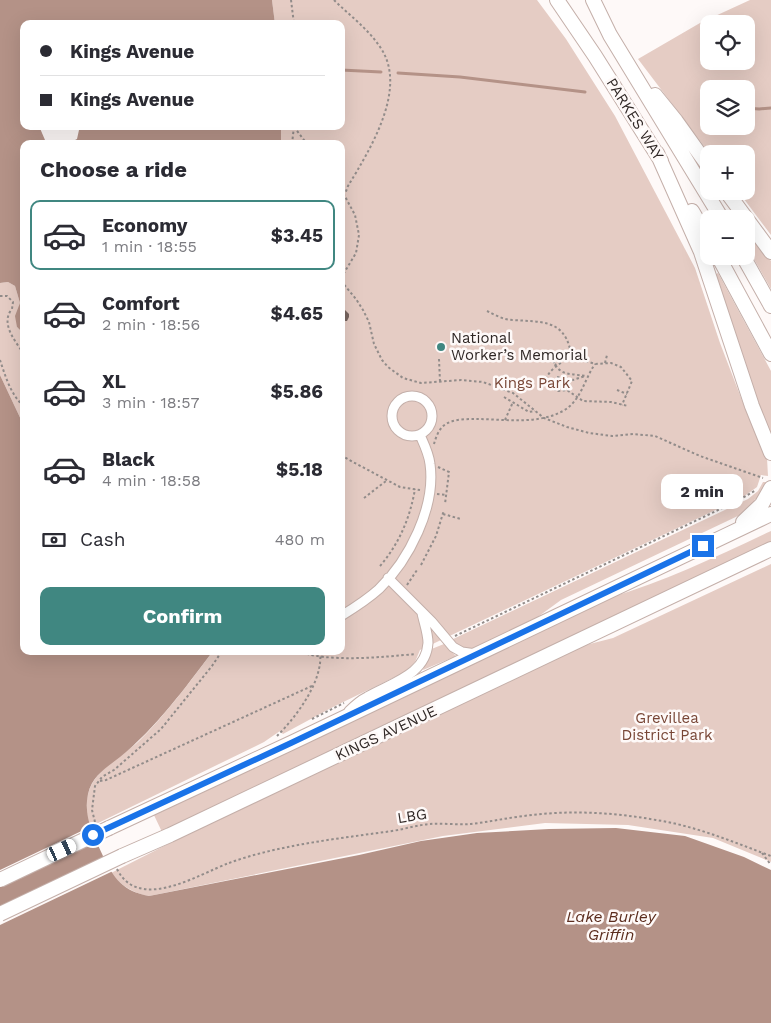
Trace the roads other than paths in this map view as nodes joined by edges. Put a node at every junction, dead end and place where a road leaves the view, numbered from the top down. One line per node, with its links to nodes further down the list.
1 (557, 0): 4 (main road, PARKES WAY)
2 (593, 0): 3 (main road, PARKES WAY)
3 (625, 60): 5 (main road); 7 (main road, PARKES WAY)
4 (657, 153): 8 (main road, PARKES WAY); 14 (main road)
5 (700, 154)
6 (733, 200): 9 (main road)
7 (717, 210)
8 (700, 225)
9 (771, 252)
10 (723, 265): 13 (main road)
11 (748, 265): 12 (main road)
12 (771, 306)
13 (771, 354)
14 (756, 416): 16 (main road); 17 (main road)
15 (420, 435): 15 (street); 24 (street)
16 (771, 439)
17 (771, 453)
18 (764, 483): 20 (main road)
19 (771, 514): 20 (main road, KINGS AVENUE)
20 (731, 532): 27 (main road, KINGS AVENUE)
21 (771, 549): 23 (main road, KINGS AVENUE)
22 (771, 557): 23 (main road)
23 (747, 560): 30 (main road, KINGS AVENUE, bridge)
24 (388, 578): 25 (street); 26 (street)
25 (345, 613)
26 (422, 613): 27 (street); 28 (street)
27 (478, 654): 28 (main road, KINGS AVENUE)
28 (337, 721): 29 (main road, KINGS AVENUE, bridge)
29 (0, 880)
30 (0, 914)

